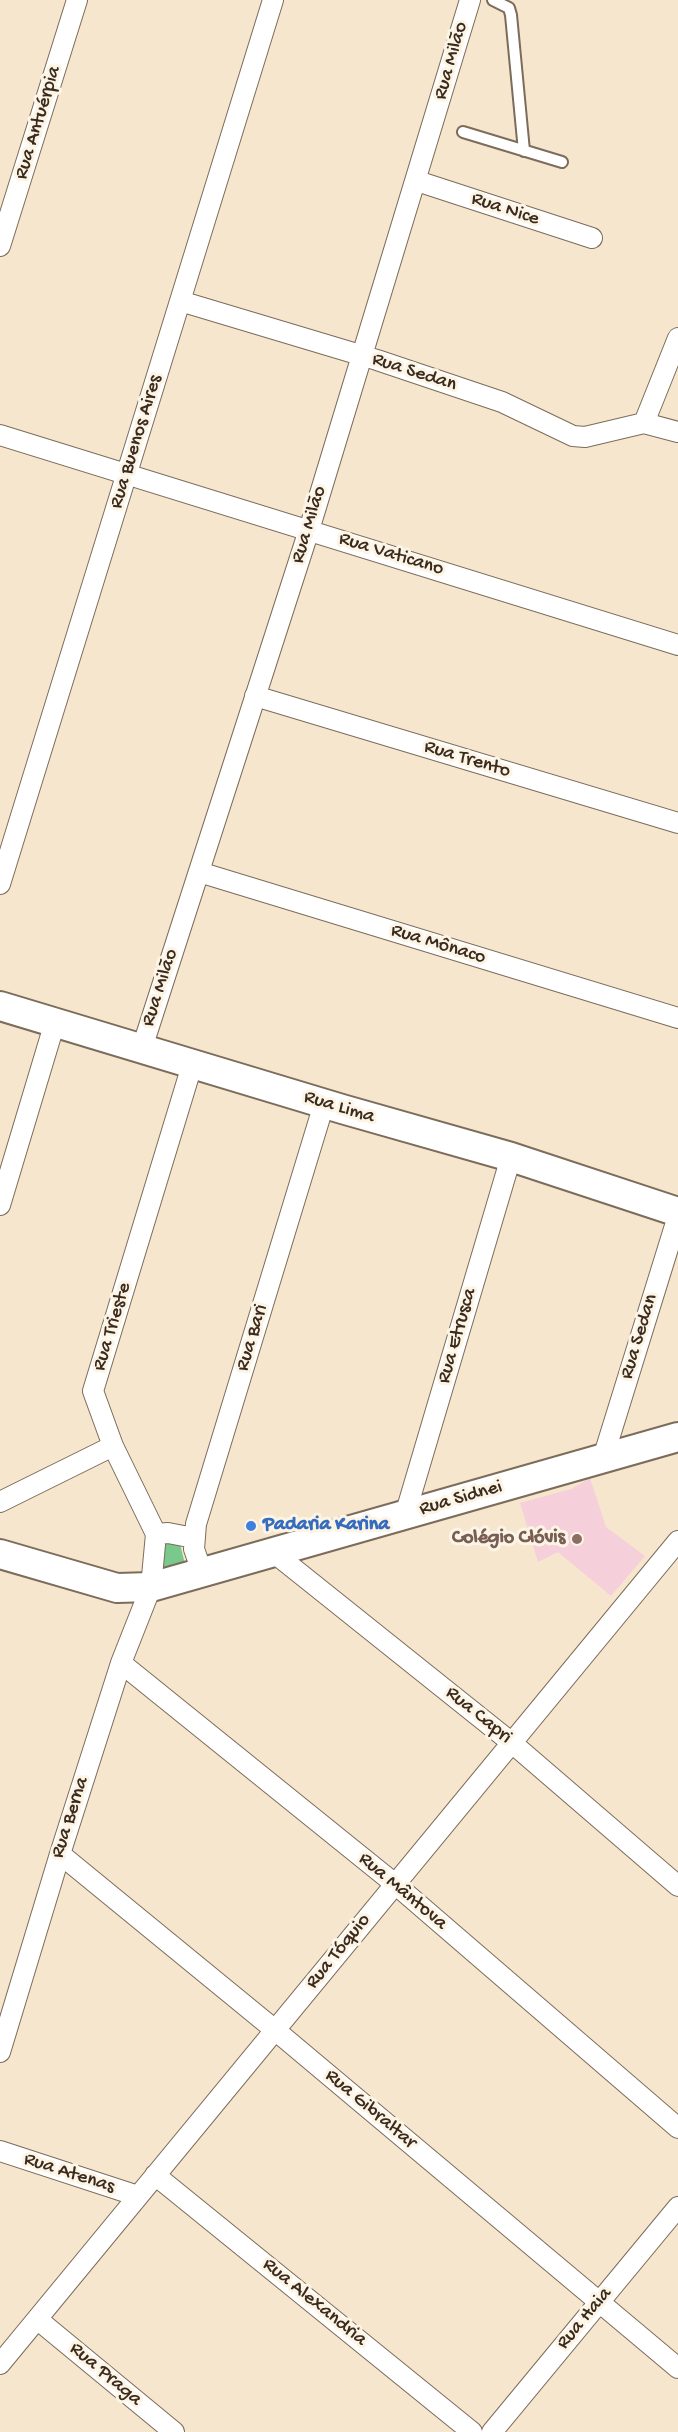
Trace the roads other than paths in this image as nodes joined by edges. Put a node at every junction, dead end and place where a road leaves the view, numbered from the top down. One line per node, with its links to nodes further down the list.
1 (78, 0): 10 (street, Rua Antuérpia)
2 (273, 0): 11 (street, Rua Buenos Aires)
3 (470, 0): 8 (street, Rua Milão)
4 (493, 0): 6 (lane)
5 (462, 132): 6 (lane)
6 (524, 151): 7 (lane)
7 (562, 162)
8 (417, 181): 9 (street, Rua Nice); 13 (street, Rua Milão)
9 (592, 238)
10 (0, 246)
11 (180, 301): 13 (street, Rua Sedan); 17 (street, Rua Buenos Aires)
12 (678, 338): 14 (street)
13 (360, 356): 14 (street, Rua Sedan); 18 (street, Rua Milão)
14 (644, 423): 15 (street)
15 (678, 432)
16 (0, 435): 17 (street, Rua Vaticano)
17 (127, 475): 18 (street, Rua Vaticano); 23 (street, Rua Buenos Aires)
18 (309, 530): 19 (street, Rua Vaticano); 20 (street, Rua Milão)
19 (678, 645)
20 (255, 696): 21 (street, Rua Trento); 22 (street, Rua Milão)
21 (678, 823)
22 (199, 872): 25 (street, Rua Mônaco); 27 (street, Rua Milão)
23 (0, 884)
24 (0, 1006): 26 (main road, Rua Lima)
25 (678, 1018)
26 (55, 1022): 27 (main road, Rua Lima); 31 (street)
27 (141, 1048): 28 (main road, Rua Lima)
28 (193, 1062): 29 (main road, Rua Lima); 34 (street, Rua Trieste)
29 (324, 1104): 30 (main road, Rua Lima); 39 (street, Rua Bari)
30 (511, 1157): 32 (main road, Rua Lima); 37 (street, Rua Etrusca)
31 (0, 1205)
32 (678, 1214): 35 (street, Rua Sedan)
33 (678, 1437): 35 (main road, Rua Sidnei)
34 (113, 1446): 36 (street); 38 (street, Rua Trieste)
35 (603, 1458): 37 (main road, Rua Sidnei)
36 (0, 1502)
37 (405, 1515): 41 (main road, Rua Sidnei)
38 (156, 1534): 39 (street); 44 (street)
39 (194, 1538): 43 (street, Rua Bari)
40 (678, 1541): 46 (street, Rua Tóquio)
41 (273, 1552): 43 (main road, Rua Sidnei); 46 (street, Rua Capri)
42 (0, 1554): 44 (main road, Rua Sidnei)
43 (202, 1572): 44 (main road, Rua Sidnei)
44 (151, 1587): 45 (street, Rua Berna)
45 (121, 1663): 47 (street, Rua Berna); 48 (street, Rua Mântova)
46 (512, 1743): 48 (street, Rua Tóquio); 49 (street, Rua Capri)
47 (60, 1854): 50 (street, Rua Gibraltar); 51 (street, Rua Berna)
48 (395, 1884): 50 (street, Rua Tóquio); 52 (street, Rua Mântova)
49 (678, 1886)
50 (275, 2030): 54 (street, Rua Tóquio); 57 (street, Rua Gibraltar)
51 (0, 2052)
52 (678, 2128)
53 (0, 2151): 55 (street, Rua Atenas)
54 (155, 2175): 55 (street, Rua Tóquio); 62 (street, Rua Alexandria)
55 (138, 2196): 58 (street, Rua Tóquio)
56 (678, 2207): 57 (street, Rua Haia)
57 (600, 2301): 60 (street, Rua Gibraltar); 63 (street, Rua Haia)
58 (37, 2319): 59 (street, Rua Tóquio); 61 (street, Rua Praga)
59 (2, 2357)
60 (678, 2368)
61 (174, 2432)
62 (472, 2432)
63 (492, 2432)

